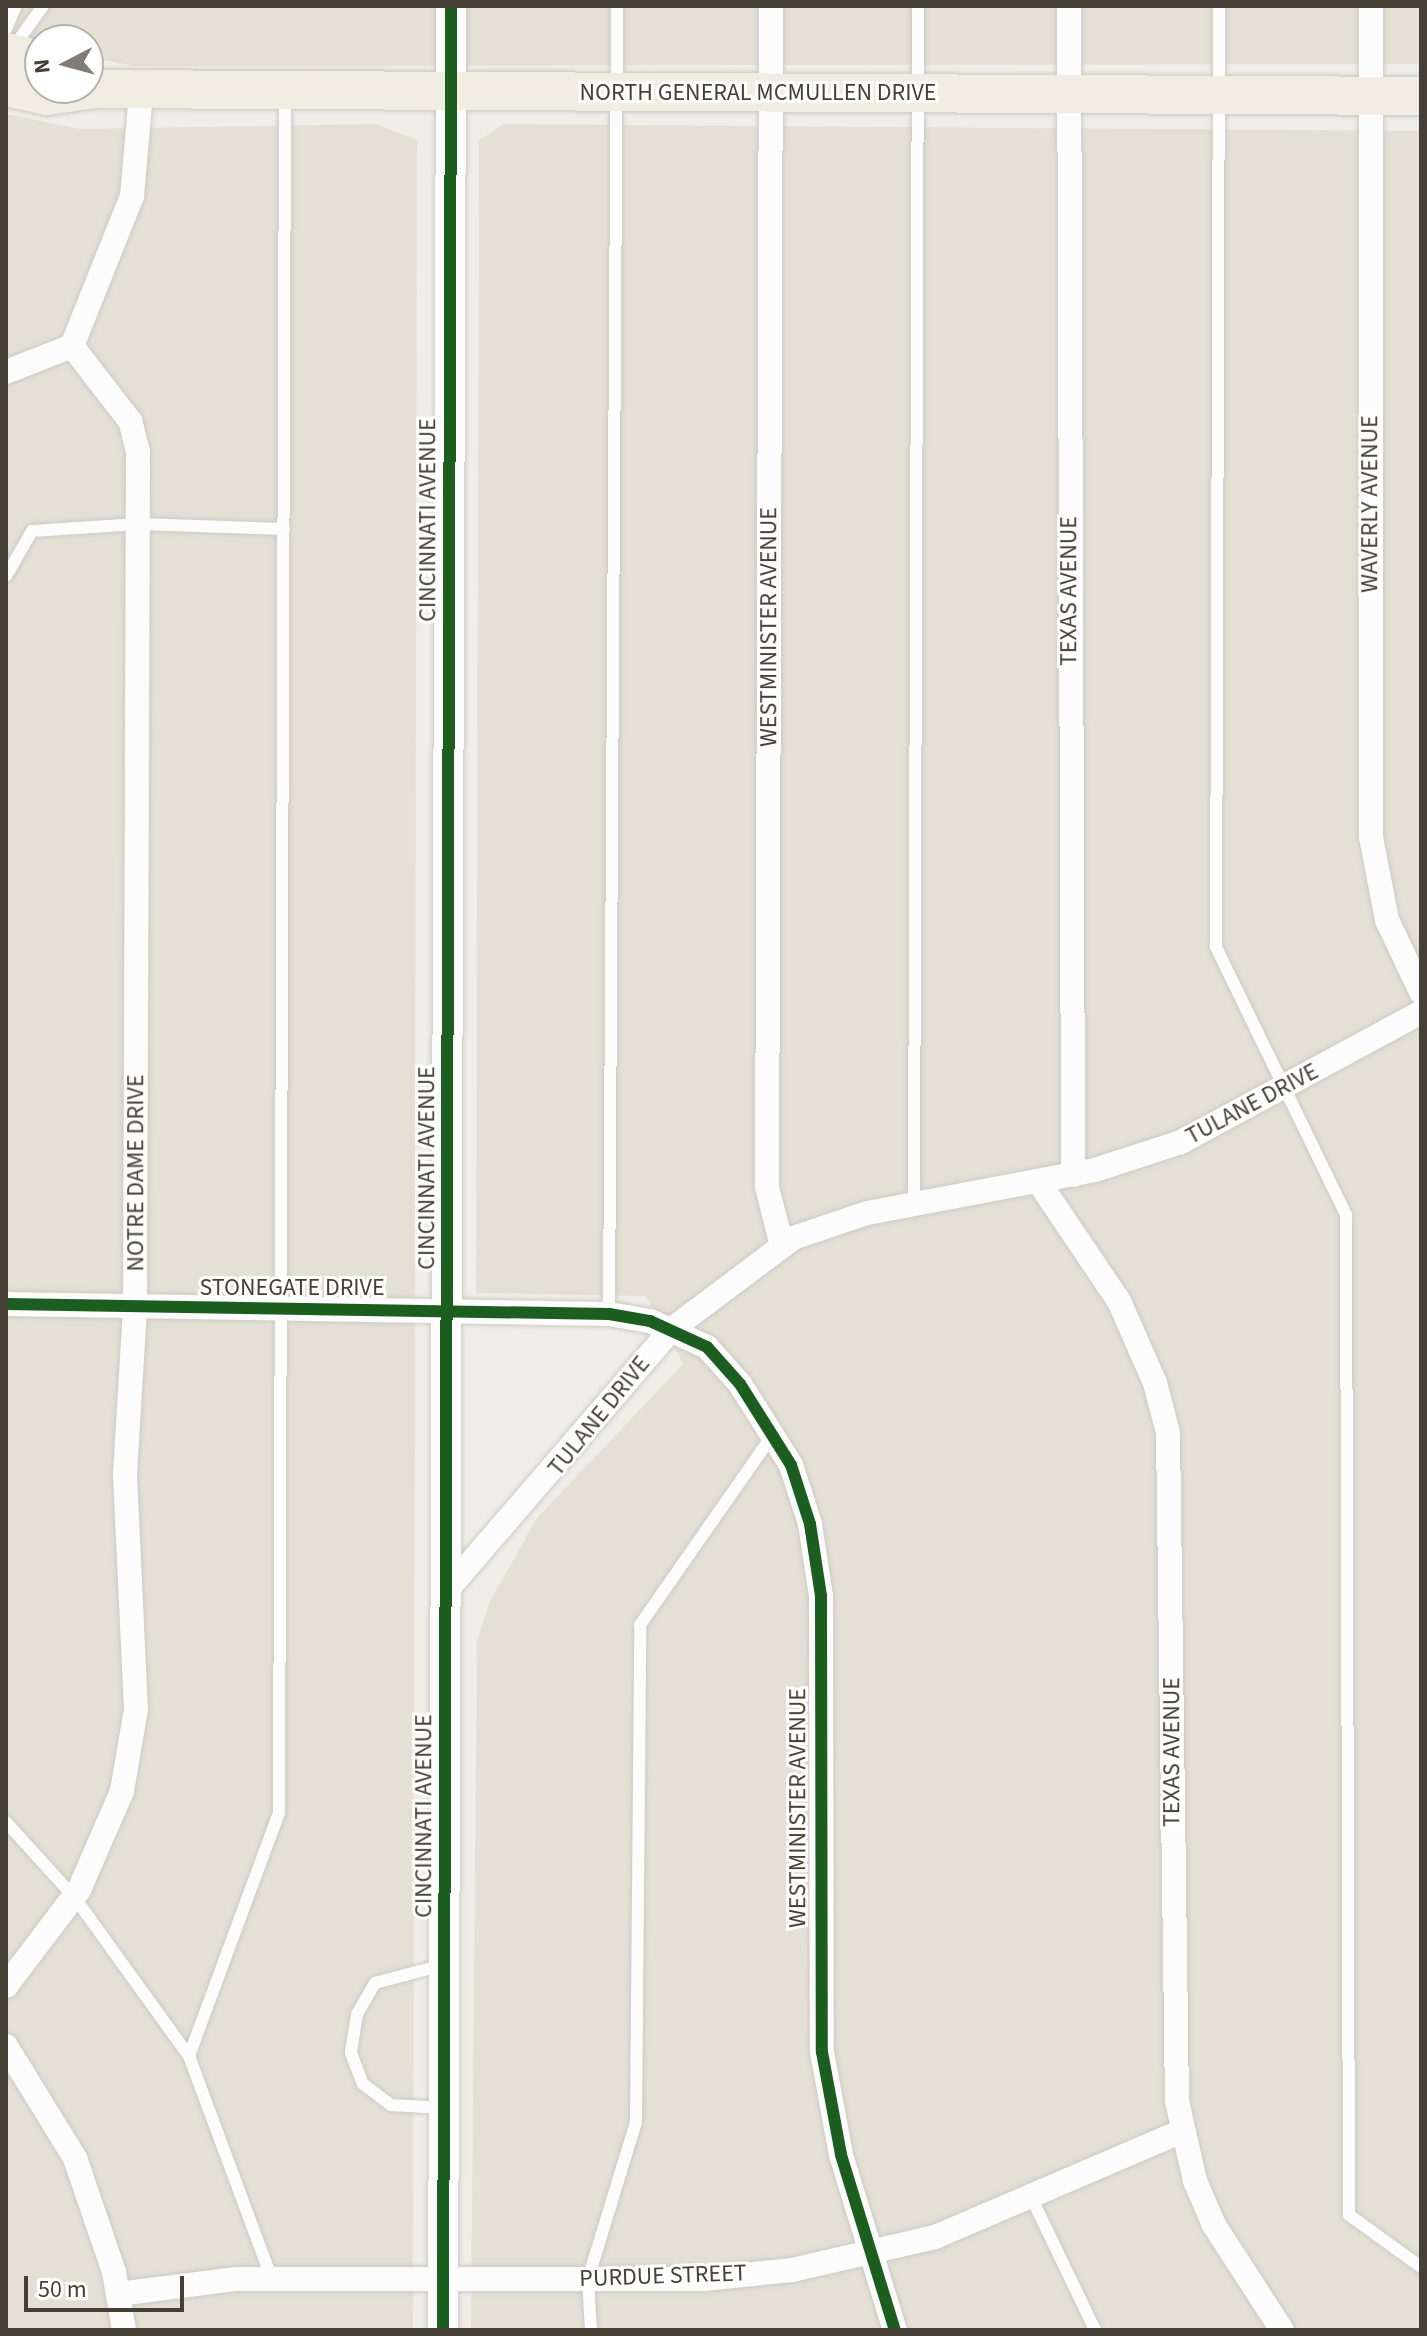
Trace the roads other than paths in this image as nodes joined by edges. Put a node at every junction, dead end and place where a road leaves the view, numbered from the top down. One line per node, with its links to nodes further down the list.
1 (43, 6): 9 (lane)
2 (451, 6): 13 (street, CINCINNATI AVENUE)
3 (617, 6): 12 (lane)
4 (771, 6): 14 (street, WESTMINISTER AVENUE)
5 (918, 6): 16 (lane)
6 (1069, 6): 17 (street, TEXAS AVENUE)
7 (1219, 6): 18 (lane)
8 (1371, 6): 19 (street, WAVERLY AVENUE)
9 (15, 39)
10 (104, 88): 15 (main road, NORTH GENERAL MCMULLEN DRIVE)
11 (285, 91): 13 (main road, NORTH GENERAL MCMULLEN DRIVE); 15 (main road, NORTH GENERAL MCMULLEN DRIVE); 24 (lane)
12 (617, 91): 13 (main road, NORTH GENERAL MCMULLEN DRIVE); 14 (main road, NORTH GENERAL MCMULLEN DRIVE); 37 (lane)
13 (450, 92): 35 (street, CINCINNATI AVENUE)
14 (770, 92): 16 (main road, NORTH GENERAL MCMULLEN DRIVE); 32 (street, WESTMINISTER AVENUE)
15 (141, 93): 21 (street)
16 (918, 93): 17 (main road, NORTH GENERAL MCMULLEN DRIVE); 31 (lane)
17 (1068, 95): 18 (main road, NORTH GENERAL MCMULLEN DRIVE); 29 (street, TEXAS AVENUE)
18 (1218, 96): 19 (main road, NORTH GENERAL MCMULLEN DRIVE); 28 (lane)
19 (1369, 96): 20 (main road, NORTH GENERAL MCMULLEN DRIVE); 26 (street, WAVERLY AVENUE)
20 (1421, 96)
21 (72, 346): 22 (street); 23 (street, NOTRE DAME DRIVE)
22 (6, 372)
23 (139, 524): 24 (lane); 25 (lane); 36 (street, NOTRE DAME DRIVE)
24 (284, 529): 34 (lane)
25 (6, 576)
26 (1421, 992)
27 (1421, 1012): 28 (street, TULANE DRIVE)
28 (1287, 1088): 29 (street, TULANE DRIVE); 51 (lane)
29 (1073, 1175): 30 (street, TULANE DRIVE)
30 (1038, 1181): 31 (street, TULANE DRIVE); 48 (street, TEXAS AVENUE)
31 (914, 1203): 32 (street, TULANE DRIVE)
32 (782, 1246): 38 (street, TULANE DRIVE)
33 (6, 1304): 36 (street, STONEGATE DRIVE)
34 (281, 1310): 35 (street, STONEGATE DRIVE); 36 (street, STONEGATE DRIVE); 46 (lane)
35 (449, 1310): 37 (street, STONEGATE DRIVE); 40 (street, CINCINNATI AVENUE)
36 (135, 1311): 42 (street, NOTRE DAME DRIVE)
37 (609, 1314): 38 (street, STONEGATE DRIVE)
38 (672, 1329): 39 (street, WESTMINISTER AVENUE); 40 (street, TULANE DRIVE)
39 (774, 1432): 50 (street, WESTMINISTER AVENUE); 54 (lane)
40 (448, 1589): 43 (street, CINCINNATI AVENUE)
41 (6, 1822): 42 (lane)
42 (75, 1898): 44 (street, NOTRE DAME DRIVE); 46 (lane)
43 (445, 1965): 47 (street, CINCINNATI AVENUE); 47 (lane)
44 (6, 1986)
45 (6, 2046): 55 (street)
46 (189, 2056): 52 (lane)
47 (444, 2108): 53 (street, CINCINNATI AVENUE)
48 (1182, 2131): 49 (street, PURDUE STREET); 61 (street, TEXAS AVENUE)
49 (1033, 2201): 50 (street, PURDUE STREET); 60 (lane)
50 (868, 2254): 54 (street, PURDUE STREET); 59 (street, WESTMINISTER AVENUE)
51 (1421, 2267)
52 (272, 2279): 53 (street, PURDUE STREET); 55 (street, PURDUE STREET)
53 (443, 2279): 54 (street, PURDUE STREET); 57 (street, CINCINNATI AVENUE)
54 (588, 2279): 58 (lane)
55 (118, 2294): 56 (street)
56 (124, 2330)
57 (443, 2330)
58 (591, 2330)
59 (895, 2330)
60 (1095, 2330)
61 (1282, 2330)

